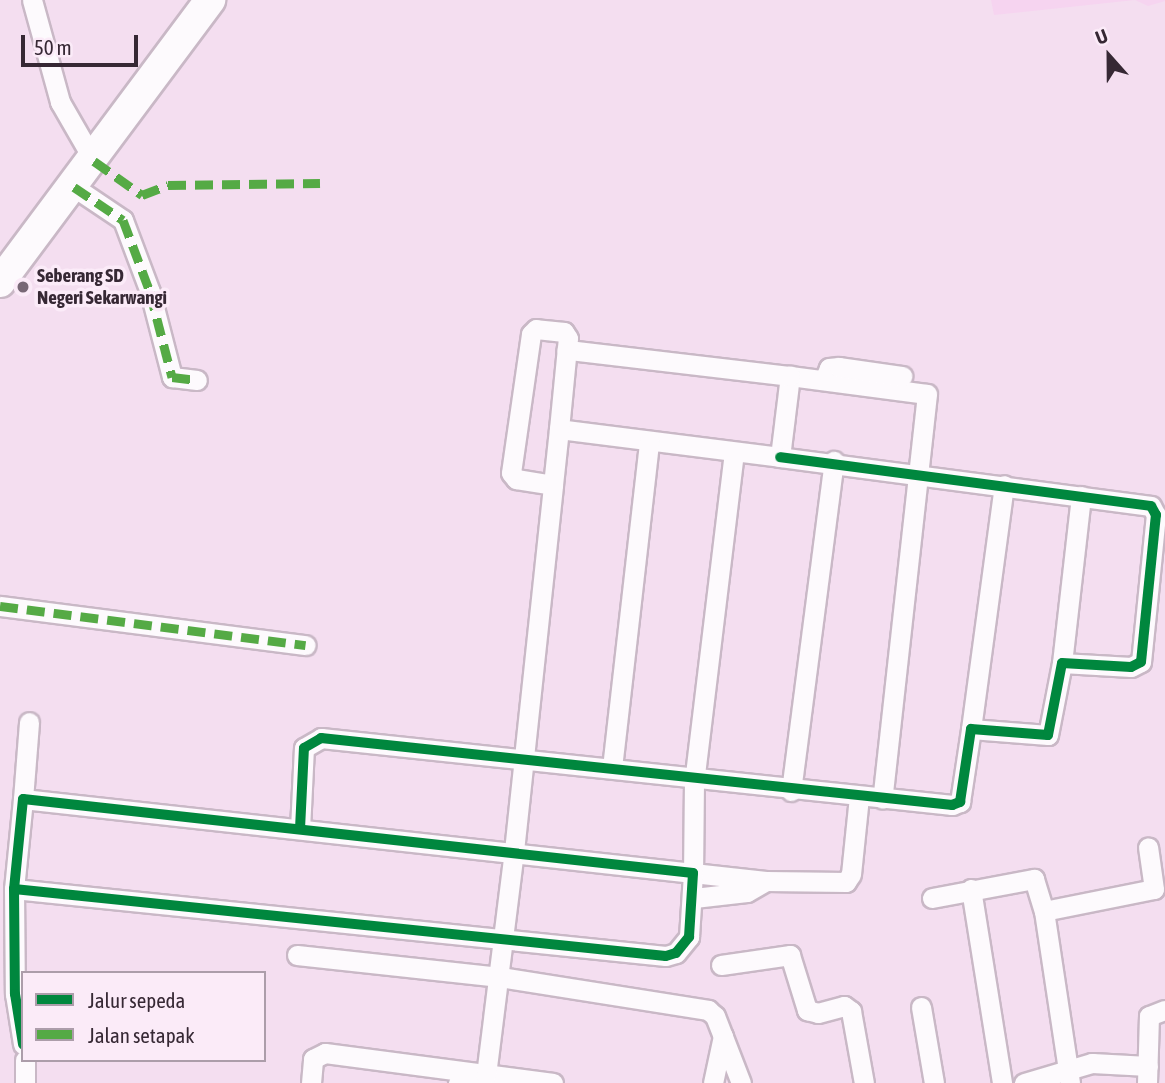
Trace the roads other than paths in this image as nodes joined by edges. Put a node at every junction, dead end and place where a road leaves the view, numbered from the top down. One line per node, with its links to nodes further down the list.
1 (32, 0): 3 (street)
2 (210, 0): 3 (main road)
3 (94, 161): 4 (main road)
4 (74, 187): 5 (main road); 8 (street)
5 (0, 282)
6 (567, 350): 7 (street); 9 (street); 15 (street)
7 (790, 376): 12 (street); 14 (street)
8 (197, 380)
9 (559, 429): 10 (street); 15 (street)
10 (649, 441): 11 (street); 24 (street)
11 (734, 452): 12 (street); 25 (street)
12 (780, 457): 13 (street)
13 (834, 461): 14 (street); 26 (street)
14 (919, 474): 16 (street); 29 (street)
15 (554, 485): 23 (street)
16 (1004, 485): 17 (street); 22 (street)
17 (1081, 496): 20 (street); 20 (street)
18 (0, 606): 19 (street)
19 (306, 645)
20 (1062, 663): 22 (street)
21 (29, 722): 28 (street)
22 (971, 729): 29 (street)
23 (525, 756): 24 (street); 30 (street); 32 (street)
24 (612, 768): 25 (street)
25 (694, 780): 26 (street); 33 (street)
26 (791, 791): 27 (street)
27 (859, 797): 29 (street); 34 (street)
28 (23, 799): 30 (street); 35 (street)
29 (882, 799)
30 (300, 829): 32 (street)
31 (1149, 847): 39 (street)
32 (514, 851): 33 (street); 40 (street)
33 (693, 873): 34 (street); 37 (street)
34 (766, 881): 37 (street)
35 (14, 889): 40 (street); 46 (street)
36 (971, 889): 38 (street); 39 (street); 60 (street)
37 (694, 898): 40 (street)
38 (932, 898)
39 (1044, 911): 51 (street)
40 (504, 940): 43 (street)
41 (297, 955): 43 (street)
42 (721, 965): 58 (street)
43 (500, 977): 47 (street); 50 (street)
44 (921, 1007): 59 (street)
45 (1165, 1010): 49 (street)
46 (21, 1032)
47 (723, 1036): 56 (street); 57 (street)
48 (25, 1062): 52 (street)
49 (1147, 1074): 51 (street)
50 (486, 1075): 53 (street); 54 (street); 55 (street)
51 (1071, 1076): 61 (street)
52 (25, 1083)
53 (311, 1083)
54 (458, 1083)
55 (553, 1083)
56 (713, 1083)
57 (741, 1083)
58 (864, 1083)
59 (934, 1083)
60 (1002, 1083)
61 (1024, 1083)

